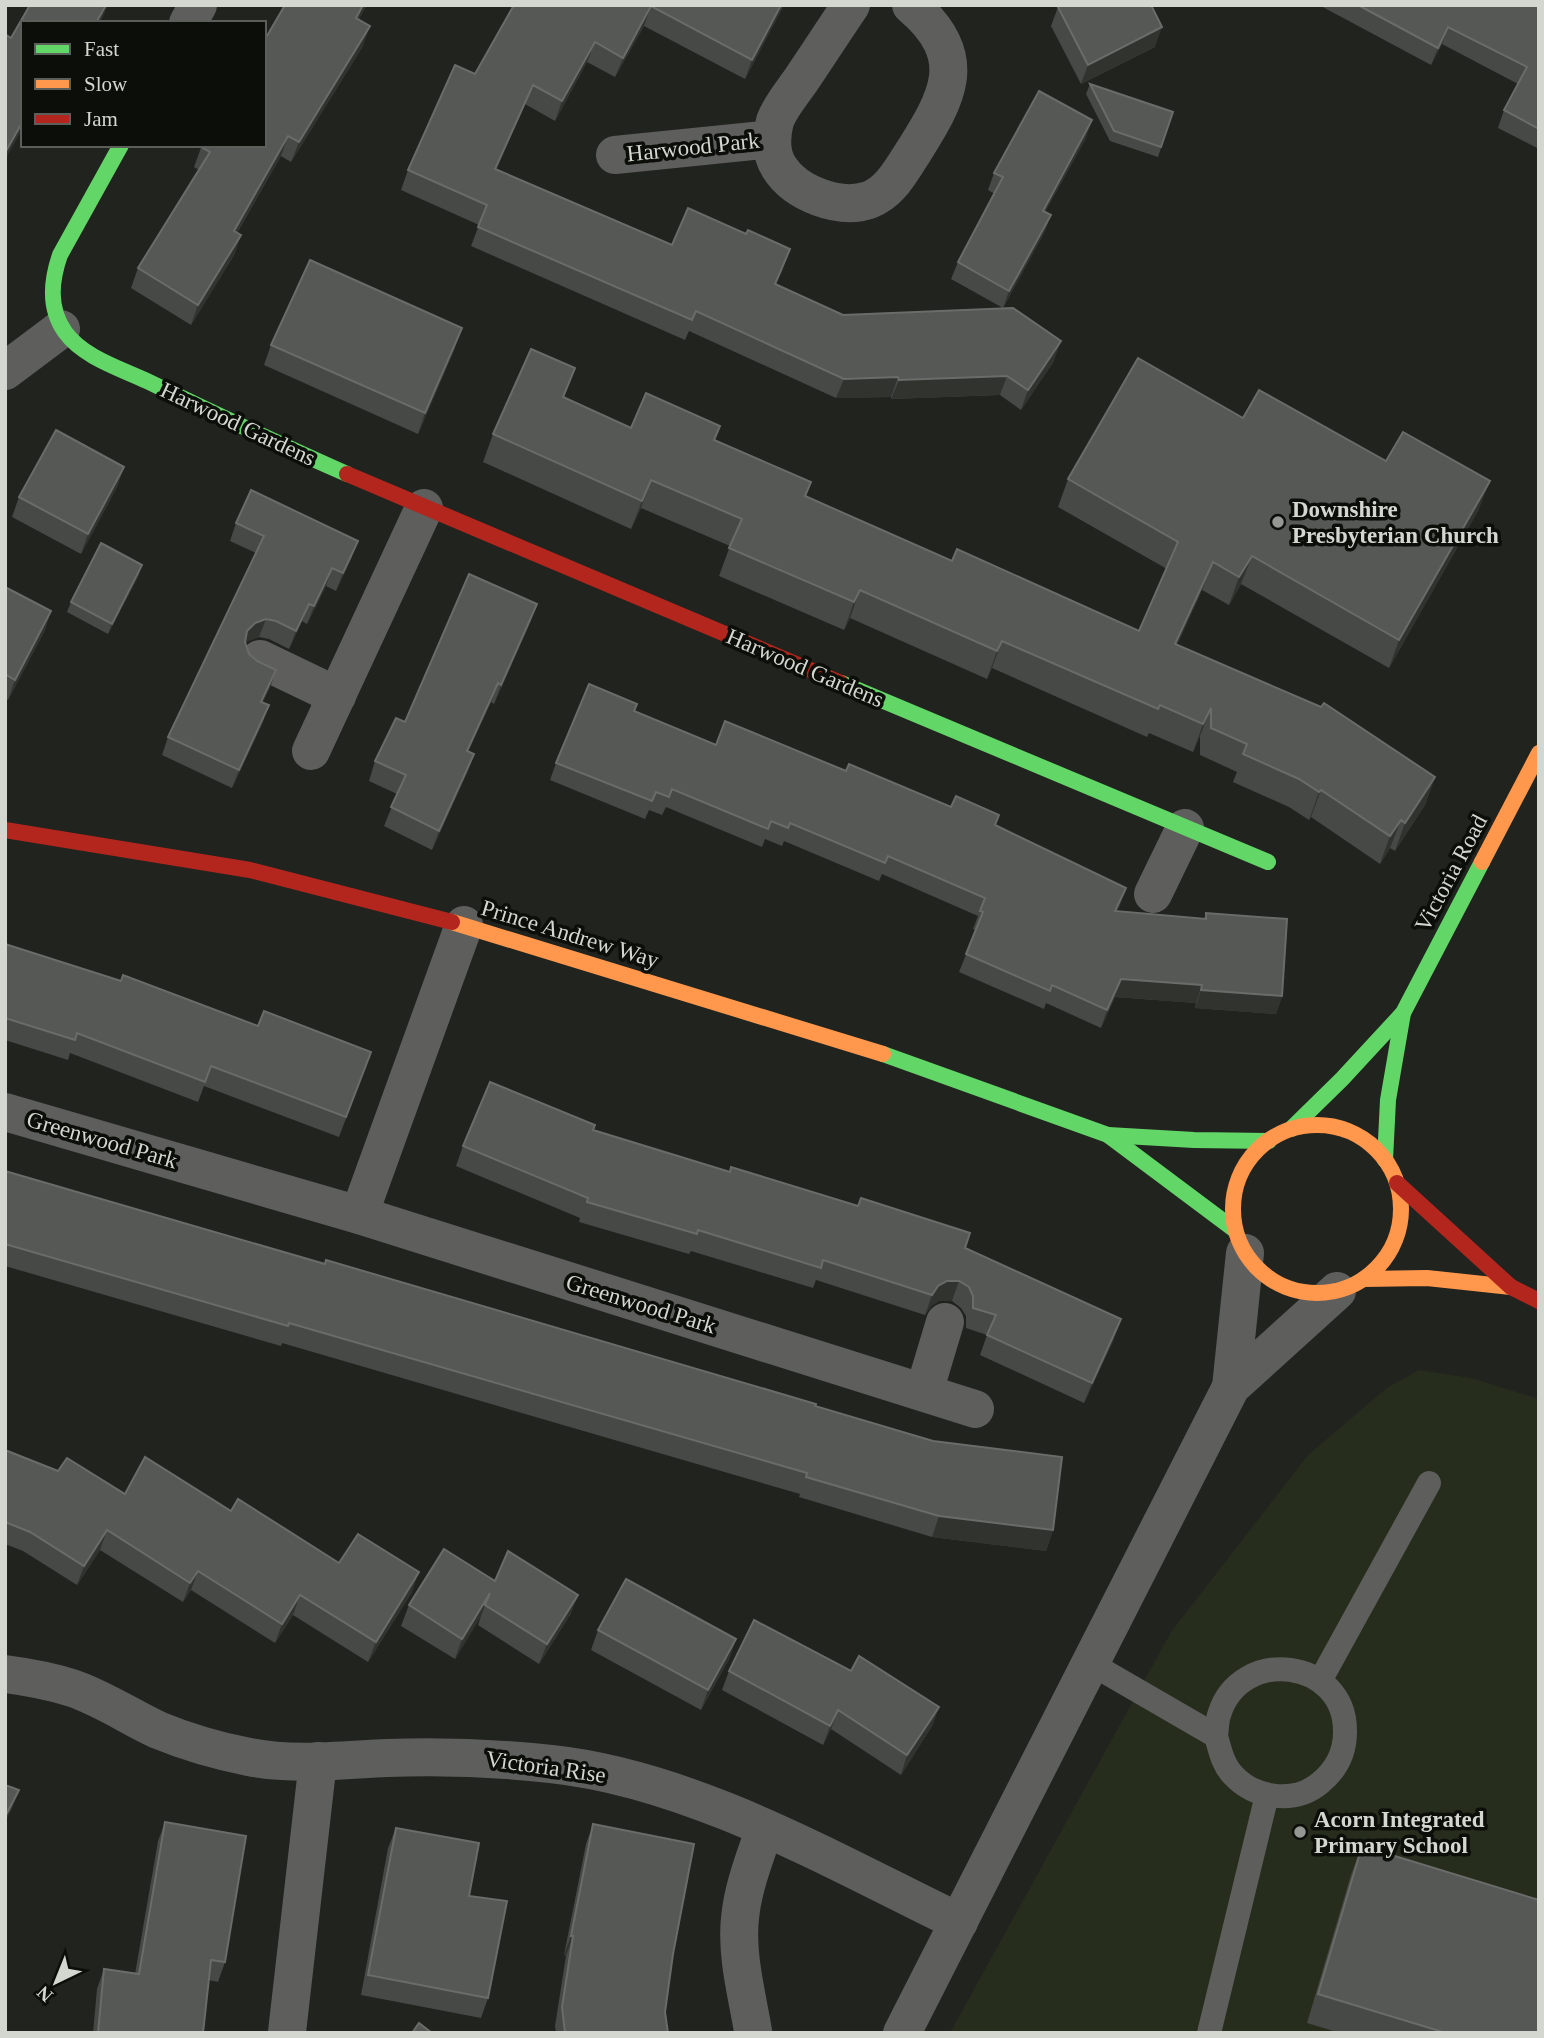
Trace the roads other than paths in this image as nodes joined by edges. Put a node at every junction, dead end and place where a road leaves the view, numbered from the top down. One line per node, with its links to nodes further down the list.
1 (198, 5): 4 (street)
2 (851, 5): 5 (street, Harwood Park)
3 (911, 5): 5 (street, Harwood Park)
4 (189, 21)
5 (772, 139): 7 (street, Harwood Park)
6 (120, 147): 8 (street)
7 (615, 155)
8 (61, 329): 9 (street); 10 (street, Harwood Gardens)
9 (5, 371)
10 (424, 508): 12 (street); 15 (street, Harwood Gardens)
11 (260, 659): 12 (street)
12 (337, 696): 13 (street)
13 (311, 751)
14 (1539, 753): 20 (street, Victoria Road)
15 (1185, 828): 17 (street, Harwood Gardens); 18 (street)
16 (5, 830): 19 (street, Prince Andrew Way)
17 (1268, 862)
18 (1153, 894)
19 (464, 925): 23 (street, Prince Andrew Way); 27 (street)
20 (1403, 1013): 22 (street, Victoria Road); 25 (street, Victoria Road)
21 (5, 1112): 27 (street, Greenwood Park)
22 (1291, 1129): 24 (street); 25 (street)
23 (1108, 1135): 24 (street, Prince Andrew Way); 28 (street, Prince Andrew Way)
24 (1269, 1141): 28 (street)
25 (1385, 1160): 26 (street)
26 (1397, 1183): 29 (street); 30 (street)
27 (359, 1215): 34 (street, Greenwood Park)
28 (1240, 1241): 29 (street); 33 (street)
29 (1351, 1285): 30 (street); 33 (street)
30 (1511, 1287): 31 (street)
31 (1539, 1301)
32 (945, 1322): 34 (street)
33 (1231, 1387): 37 (street)
34 (924, 1392): 35 (street, Greenwood Park)
35 (975, 1409)
36 (1429, 1483): 39 (lane)
37 (1090, 1663): 40 (lane); 44 (street)
38 (5, 1674): 41 (street, Victoria Rise)
39 (1320, 1681): 40 (lane); 42 (lane)
40 (1216, 1736): 42 (lane)
41 (318, 1761): 43 (street, Victoria Rise); 46 (street)
42 (1267, 1795): 48 (lane)
43 (765, 1828): 44 (street, Victoria Rise); 45 (street)
44 (959, 1922): 47 (street)
45 (753, 2031)
46 (287, 2032)
47 (902, 2033)
48 (1209, 2033)

